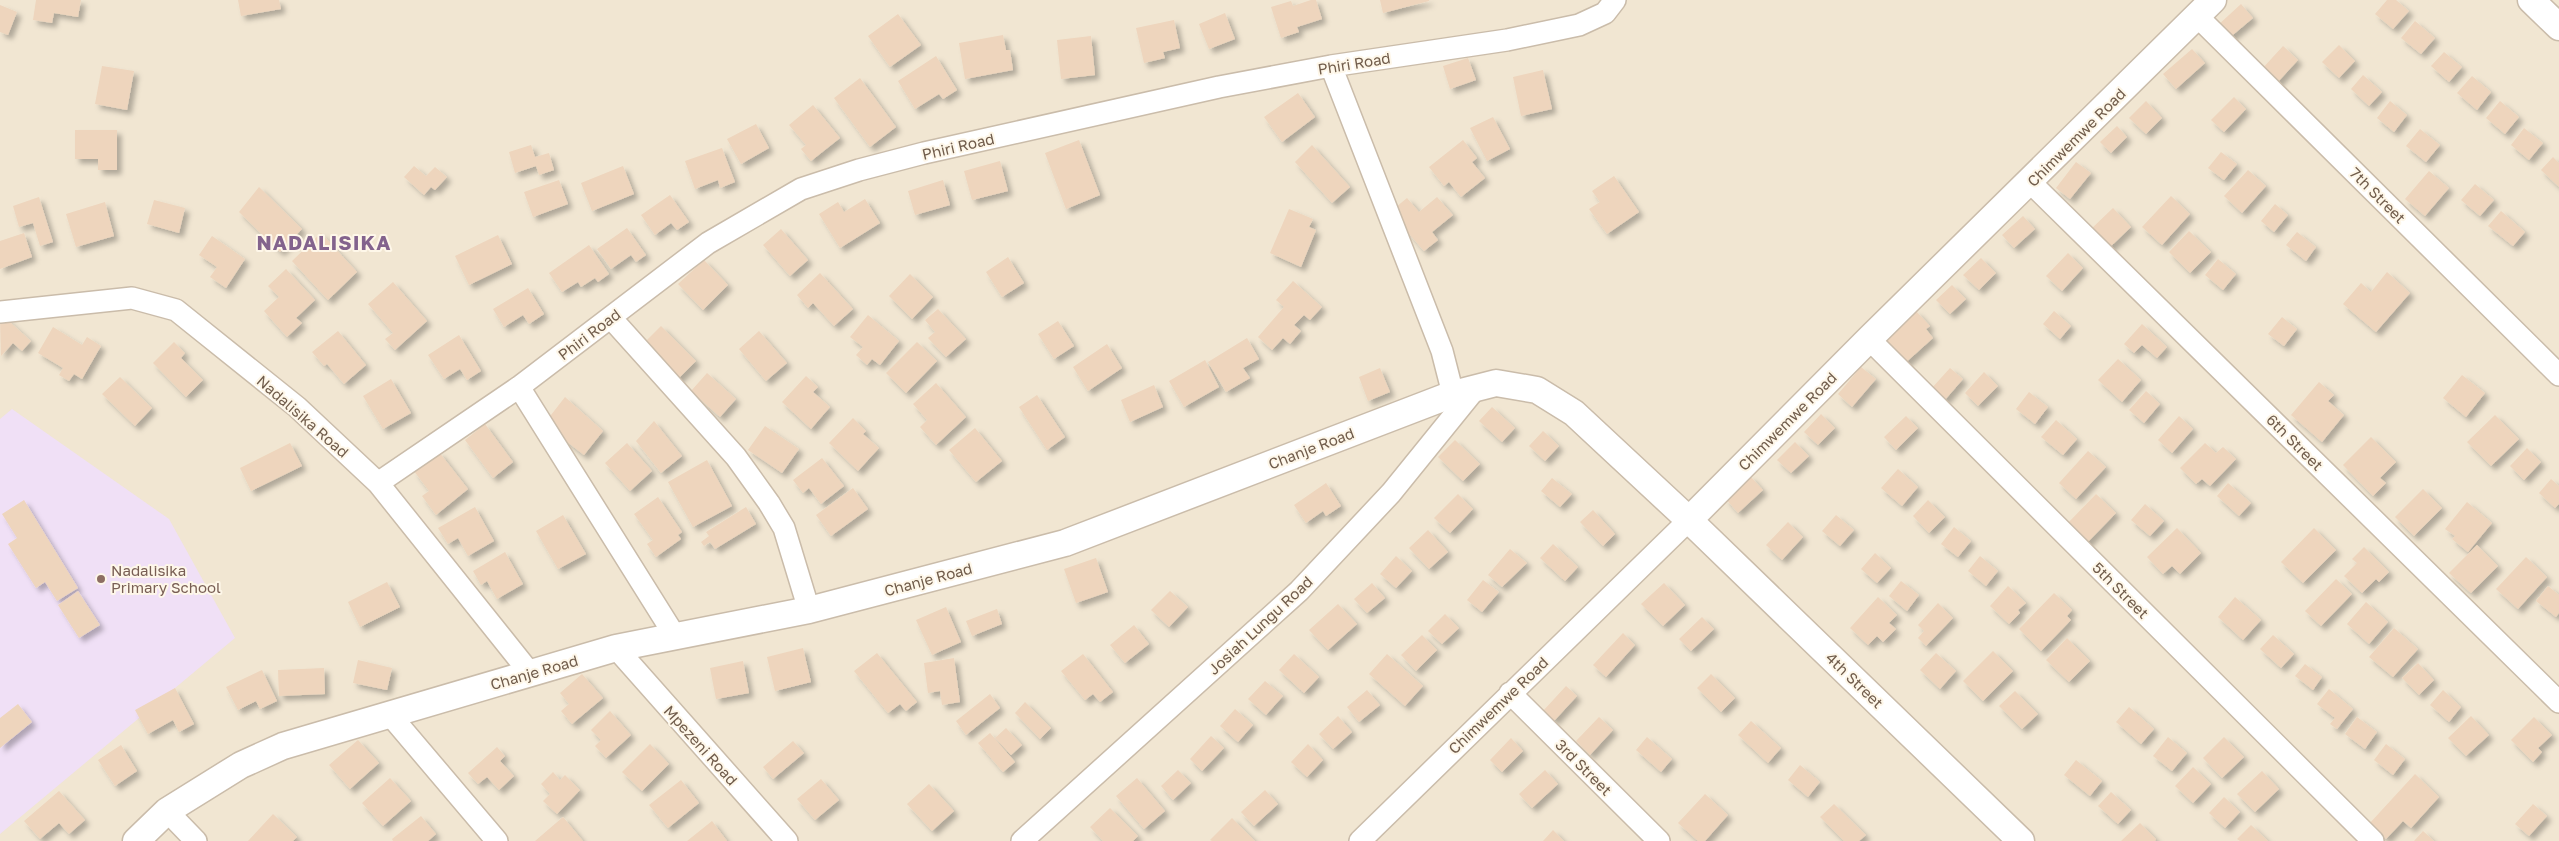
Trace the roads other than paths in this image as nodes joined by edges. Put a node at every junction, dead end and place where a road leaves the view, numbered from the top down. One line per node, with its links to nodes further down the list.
1 (1615, 0): 5 (street, Phiri Road)
2 (2531, 0): 4 (street)
3 (2205, 8): 6 (street, Chimwemwe Road); 10 (street, 7th Street)
4 (2559, 27)
5 (1331, 66): 8 (street, Phiri Road); 12 (street)
6 (2030, 182): 9 (street, Chimwemwe Road); 20 (street, 6th Street)
7 (0, 312): 13 (street, Nadalisika Road)
8 (611, 318): 11 (street, Phiri Road); 15 (street)
9 (1869, 339): 14 (street, Chimwemwe Road); 31 (street, 5th Street)
10 (2559, 375)
11 (519, 388): 13 (street, Phiri Road); 16 (street)
12 (1464, 391): 14 (street, Chanje Road); 15 (street, Chanje Road); 27 (street, Josiah Lungu Road)
13 (378, 483): 18 (street, Nadalisika Road)
14 (1689, 520): 19 (street, Chimwemwe Road); 30 (street, 4th Street)
15 (809, 610): 16 (street, Chanje Road)
16 (675, 636): 17 (street, Chanje Road)
17 (616, 648): 18 (street, Chanje Road); 26 (street, Mpezeni Road)
18 (530, 673): 21 (street, Chanje Road)
19 (1510, 693): 28 (street, Chimwemwe Road); 29 (street, 3rd Street)
20 (2559, 702)
21 (391, 716): 22 (street, Chanje Road); 25 (street)
22 (167, 811): 23 (street, Chanje Road); 24 (street)
23 (136, 841)
24 (196, 841)
25 (497, 841)
26 (787, 841)
27 (1022, 841)
28 (1360, 841)
29 (1659, 841)
30 (2021, 841)
31 (2373, 841)

